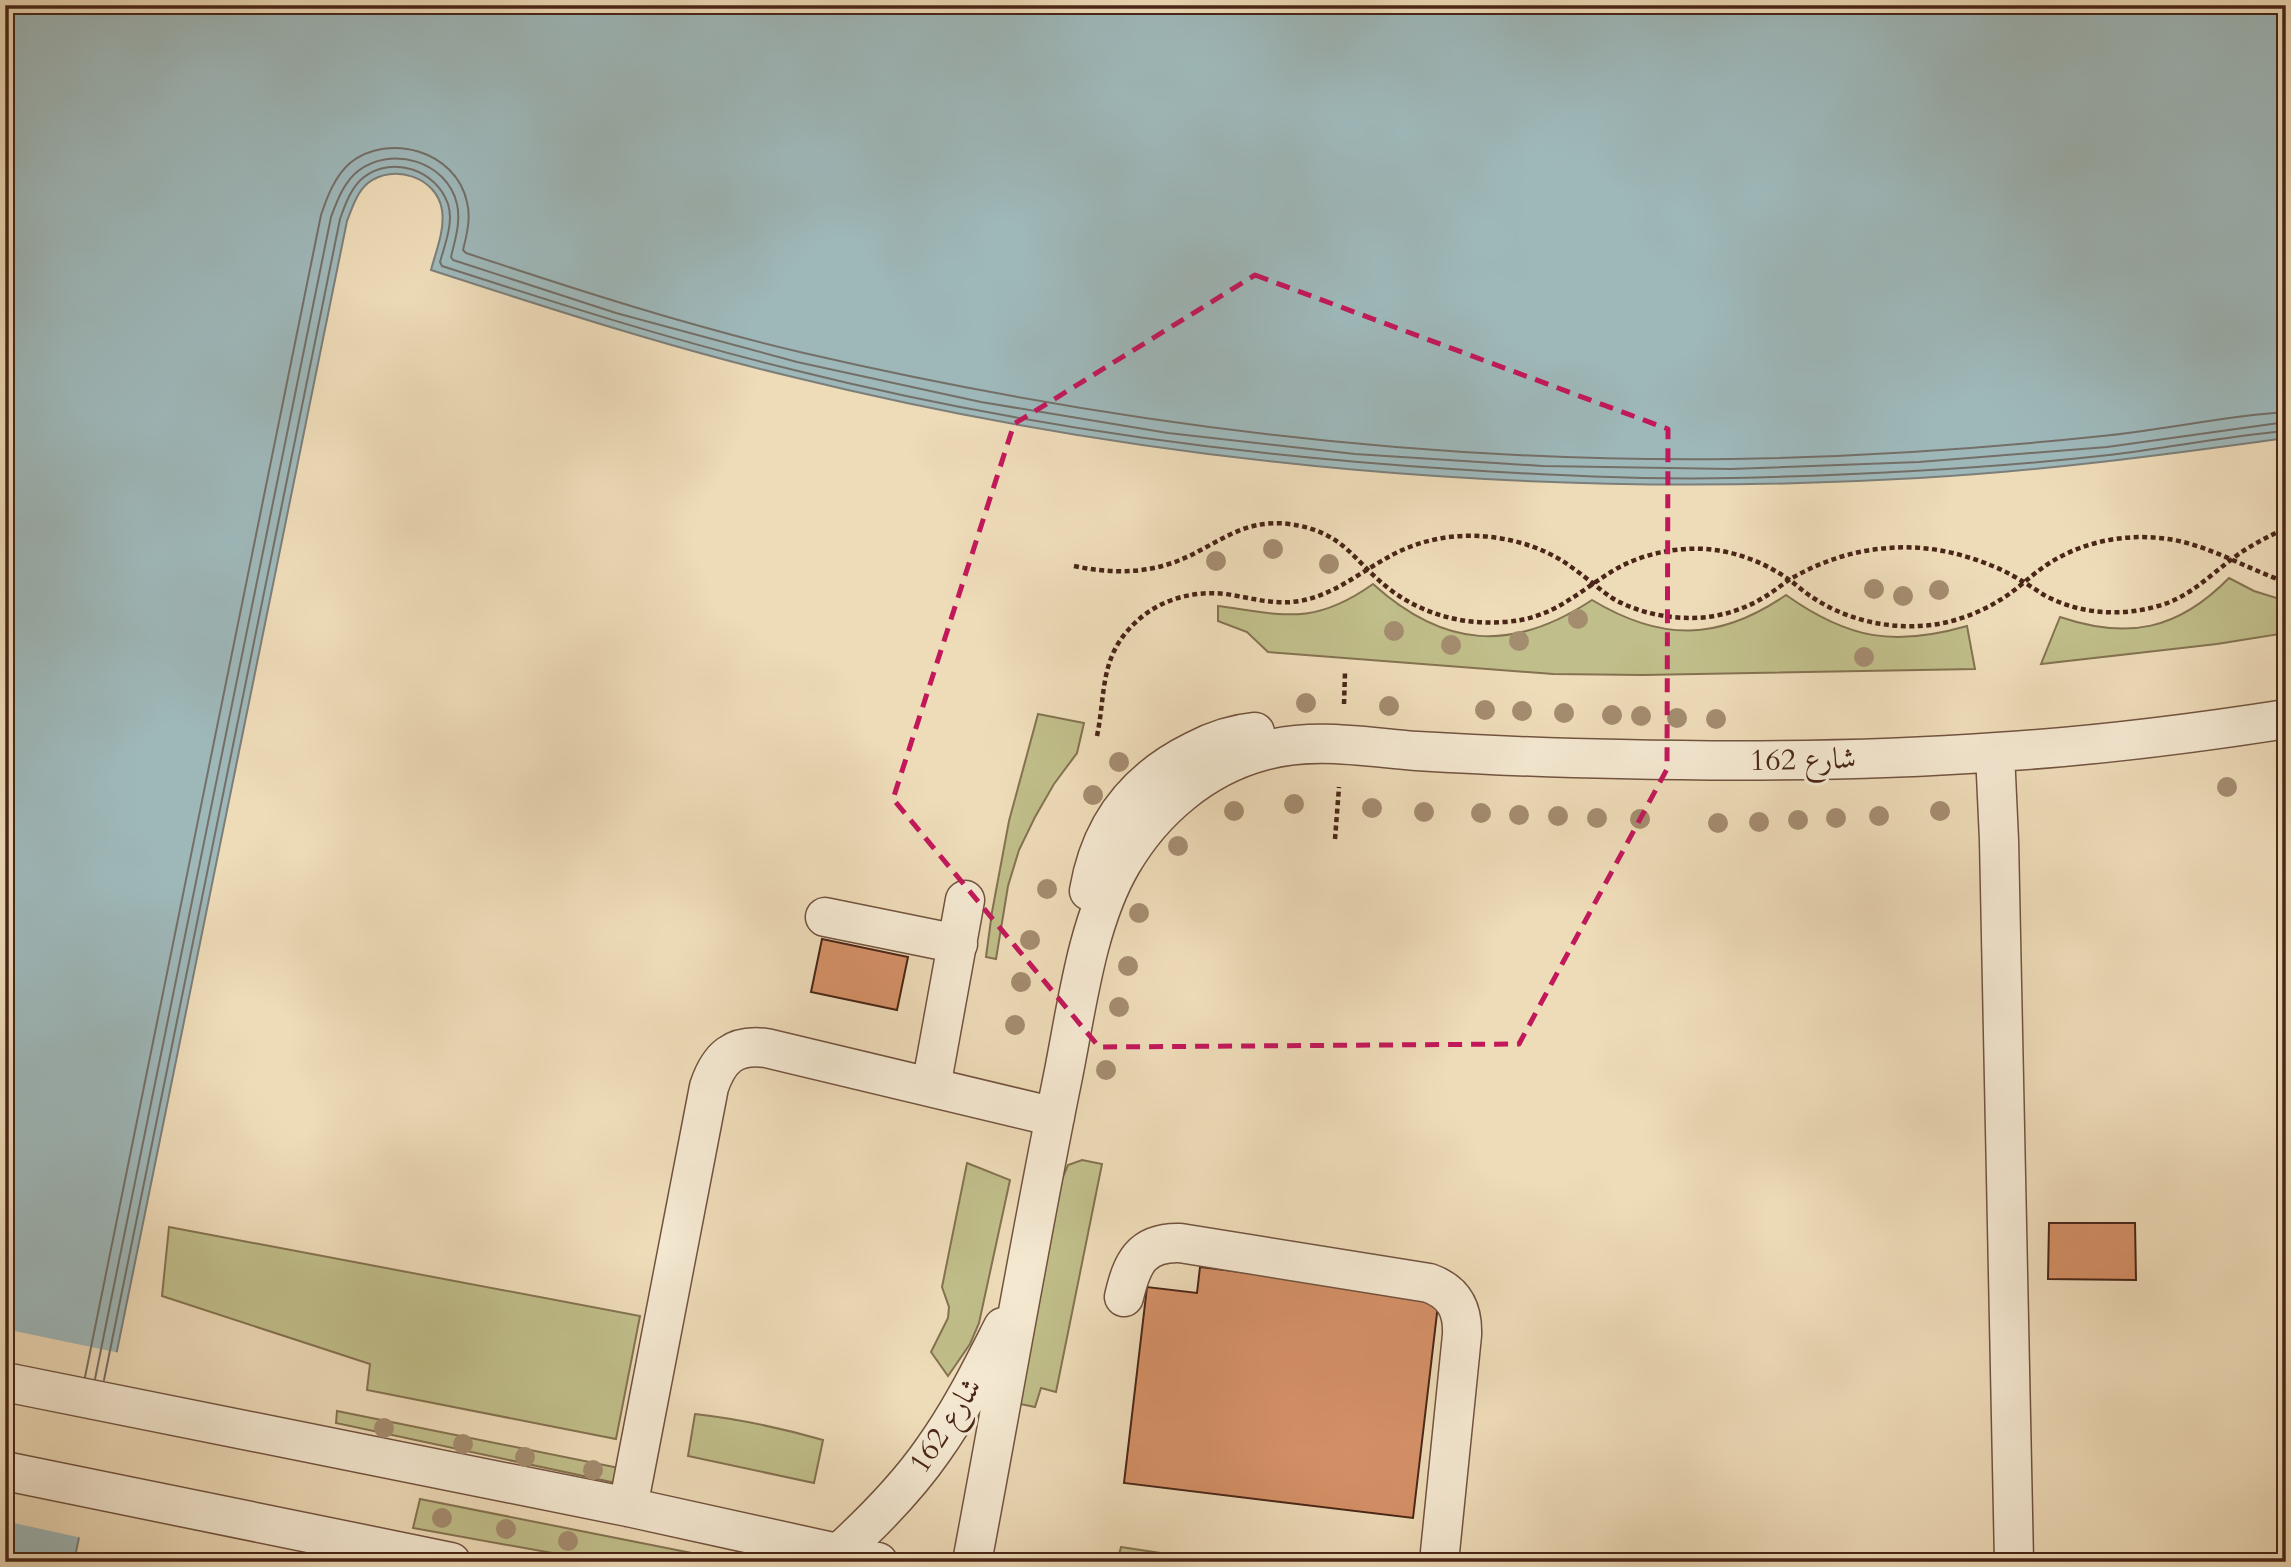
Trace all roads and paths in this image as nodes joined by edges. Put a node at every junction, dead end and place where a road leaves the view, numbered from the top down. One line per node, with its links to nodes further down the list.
1 (2286, 528): 2 (path)
2 (2230, 561): 6 (path); 6 (path); 7 (path)
3 (1074, 566): 4 (path)
4 (1369, 569): 8 (path); 8 (path); 12 (path)
5 (1789, 579): 6 (path); 6 (path); 8 (path); 8 (path)
6 (2024, 582)
7 (2286, 582)
8 (1593, 585)
9 (1345, 673): 10 (path)
10 (1343, 711)
11 (2286, 719): 13 (street, شارع 162)
12 (1097, 736)
13 (1995, 753): 20 (street, شارع 162); 31 (street)
14 (1339, 780): 15 (path)
15 (1335, 839)
16 (965, 900): 18 (street)
17 (825, 917): 18 (street)
18 (958, 944): 19 (street)
19 (931, 1087): 20 (street); 25 (street)
20 (1055, 1117): 21 (street, شارع 162)
21 (1024, 1276): 26 (street, شارع 162); 29 (street, شارع 162)
22 (1124, 1297): 30 (street)
23 (5, 1382): 25 (street)
24 (5, 1471): 27 (street)
25 (628, 1507): 26 (street)
26 (838, 1554): 28 (street)
27 (451, 1562)
28 (878, 1562)
29 (972, 1562)
30 (1439, 1562)
31 (2014, 1562)

